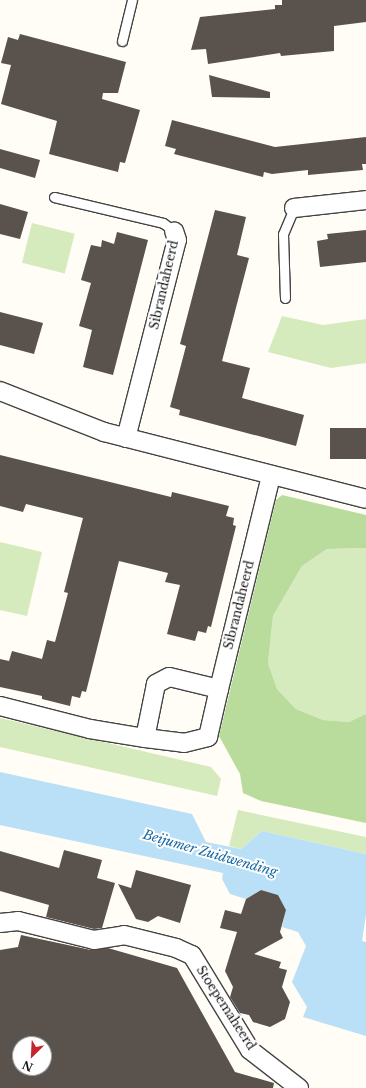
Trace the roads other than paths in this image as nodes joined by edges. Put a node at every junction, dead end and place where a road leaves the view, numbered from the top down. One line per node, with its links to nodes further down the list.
1 (132, 0): 2 (lane)
2 (122, 41)
3 (54, 197): 6 (lane, Sibrandaheerd)
4 (366, 200): 5 (street)
5 (294, 208): 7 (lane)
6 (174, 230): 9 (street, Sibrandaheerd)
7 (285, 298)
8 (0, 391): 9 (street)
9 (126, 438): 10 (street)
10 (271, 474): 11 (street); 12 (street, Sibrandaheerd)
11 (366, 499)
12 (219, 689): 14 (street, Sibrandaheerd); 14 (street)
13 (0, 706): 14 (street, Sibrandaheerd)
14 (145, 738)
15 (0, 923): 16 (street, Stoepemaheerd)
16 (299, 1088)

